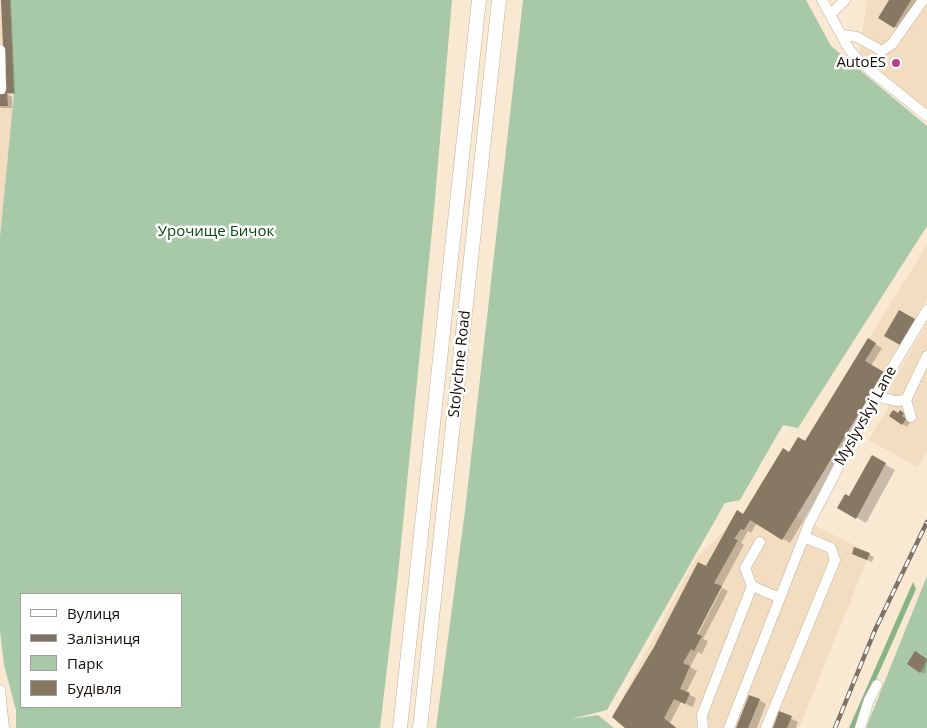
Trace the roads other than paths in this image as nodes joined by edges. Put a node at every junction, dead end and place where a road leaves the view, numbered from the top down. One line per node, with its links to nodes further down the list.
1 (479, 0): 24 (highway, Stolychne Road)
2 (499, 0): 25 (highway, Stolychne Road)
3 (822, 0): 6 (lane)
4 (845, 0): 6 (lane)
5 (923, 0): 7 (lane)
6 (831, 14): 7 (lane)
7 (843, 35): 11 (lane)
8 (0, 50): 9 (lane)
9 (0, 64): 10 (lane)
10 (2, 90)
11 (927, 116)
12 (927, 310): 14 (lane, Myslyvskyi Lane)
13 (927, 356): 15 (lane)
14 (875, 396): 15 (lane); 17 (lane, Myslyvskyi Lane)
15 (906, 400): 16 (lane)
16 (911, 417)
17 (804, 537): 20 (lane, Myslyvskyi Lane); 28 (lane)
18 (760, 542): 19 (lane)
19 (752, 586): 20 (lane); 26 (lane)
20 (780, 598): 27 (lane, Myslyvskyi Lane)
21 (877, 686): 29 (lane)
22 (0, 690): 23 (lane)
23 (4, 728)
24 (400, 728)
25 (420, 728)
26 (703, 728)
27 (729, 728)
28 (766, 728)
29 (860, 728)

